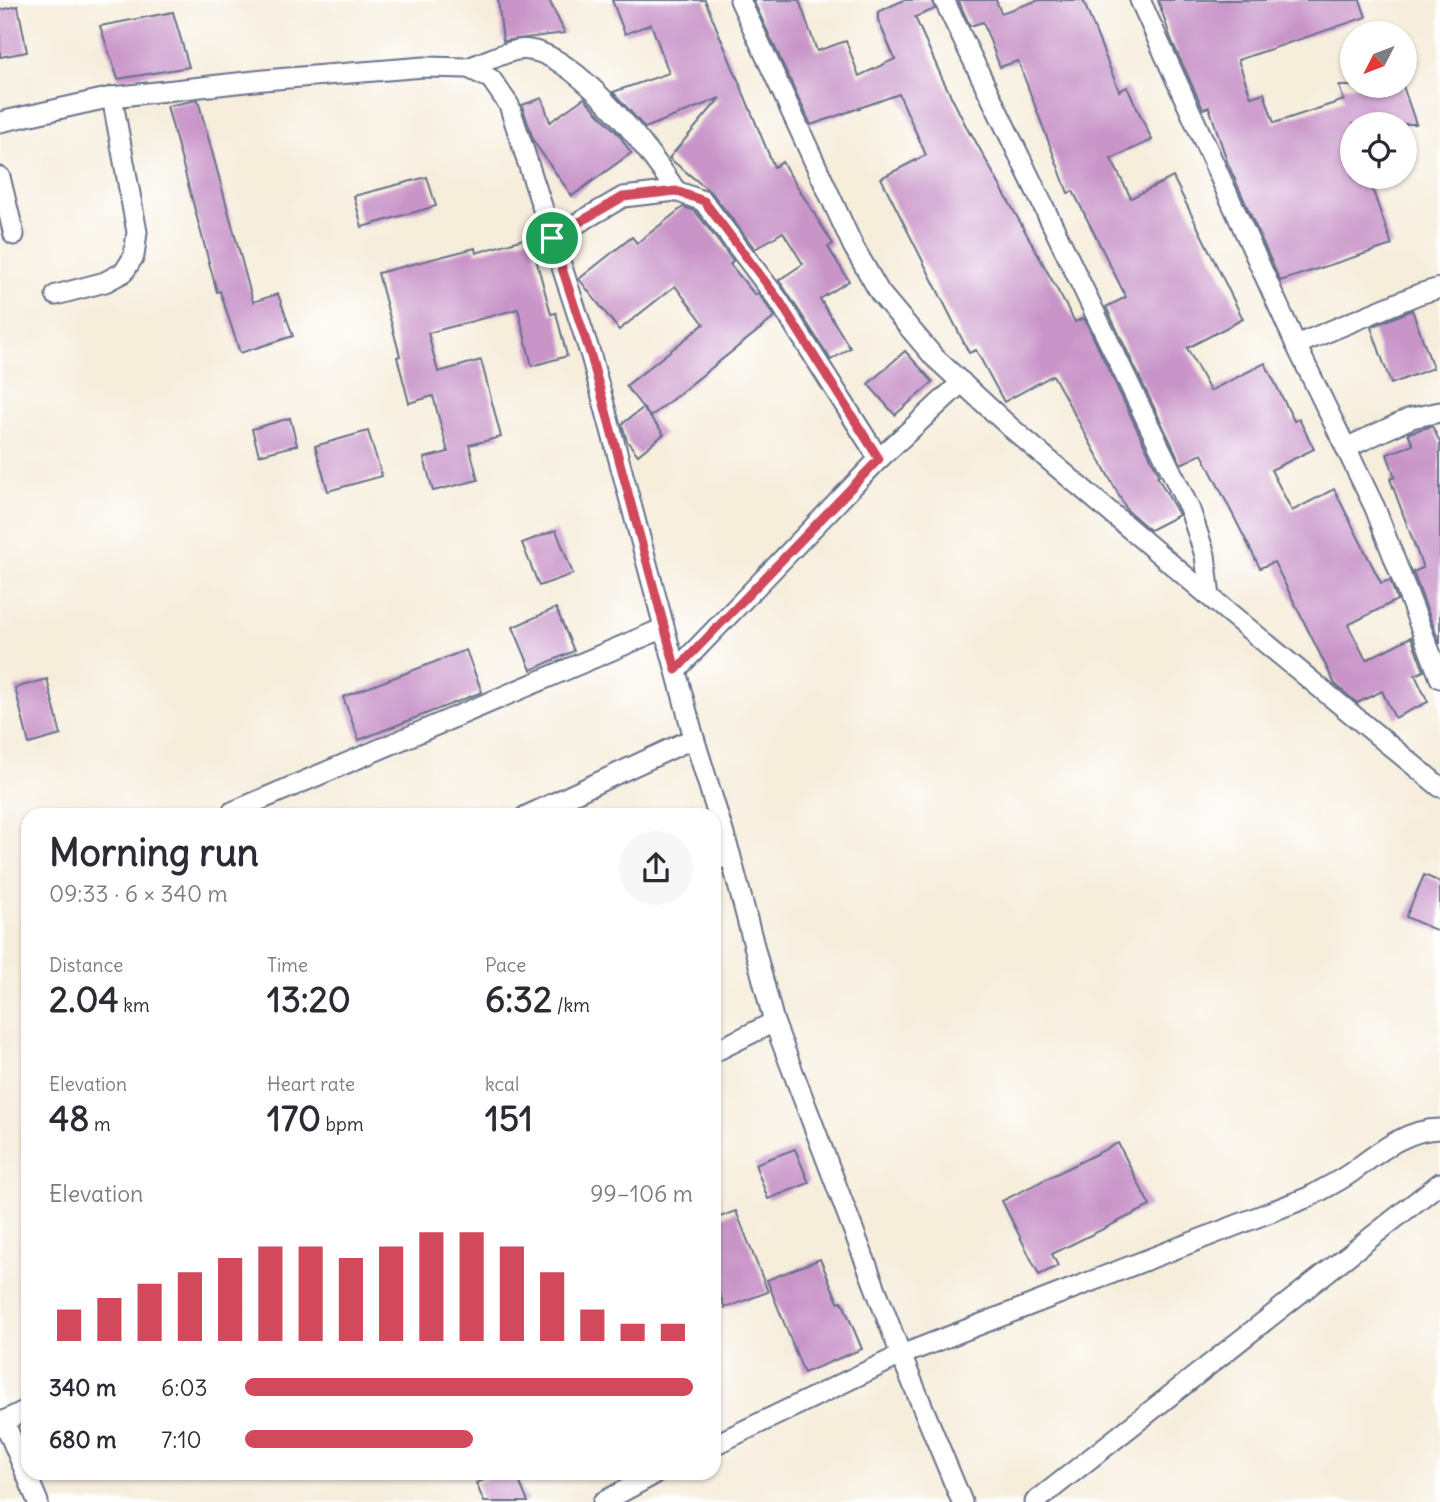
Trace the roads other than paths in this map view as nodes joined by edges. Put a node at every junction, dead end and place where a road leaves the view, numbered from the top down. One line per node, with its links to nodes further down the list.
1 (740, 0): 14 (street)
2 (944, 0): 18 (street)
3 (1140, 0): 13 (street)
4 (468, 68): 5 (street); 8 (street); 10 (street)
5 (112, 97): 6 (street); 12 (street)
6 (0, 121)
7 (0, 177): 9 (street)
8 (676, 191): 10 (street); 17 (street)
9 (14, 234)
10 (552, 238): 19 (street)
11 (1440, 288): 13 (street)
12 (56, 295)
13 (1296, 345): 16 (street)
14 (962, 383): 17 (street); 18 (street)
15 (1440, 412): 16 (street)
16 (1346, 448): 21 (street)
17 (879, 459): 20 (street)
18 (1209, 597): 23 (street)
19 (664, 628): 20 (street); 24 (street)
20 (676, 670): 22 (street)
21 (1440, 678)
22 (694, 738): 25 (street); 26 (street)
23 (1440, 787)
24 (241, 808)
25 (543, 808)
26 (710, 808)
27 (722, 857): 28 (street)
28 (775, 1022): 29 (street); 32 (street)
29 (721, 1049)
30 (1440, 1129): 32 (street)
31 (1440, 1183): 42 (street)
32 (901, 1354): 35 (street); 41 (street)
33 (21, 1413): 34 (street)
34 (2, 1424): 36 (street)
35 (721, 1442)
36 (21, 1465)
37 (28, 1480): 39 (street)
38 (644, 1480): 40 (street)
39 (38, 1502)
40 (603, 1502)
41 (962, 1502)
42 (1035, 1502)

